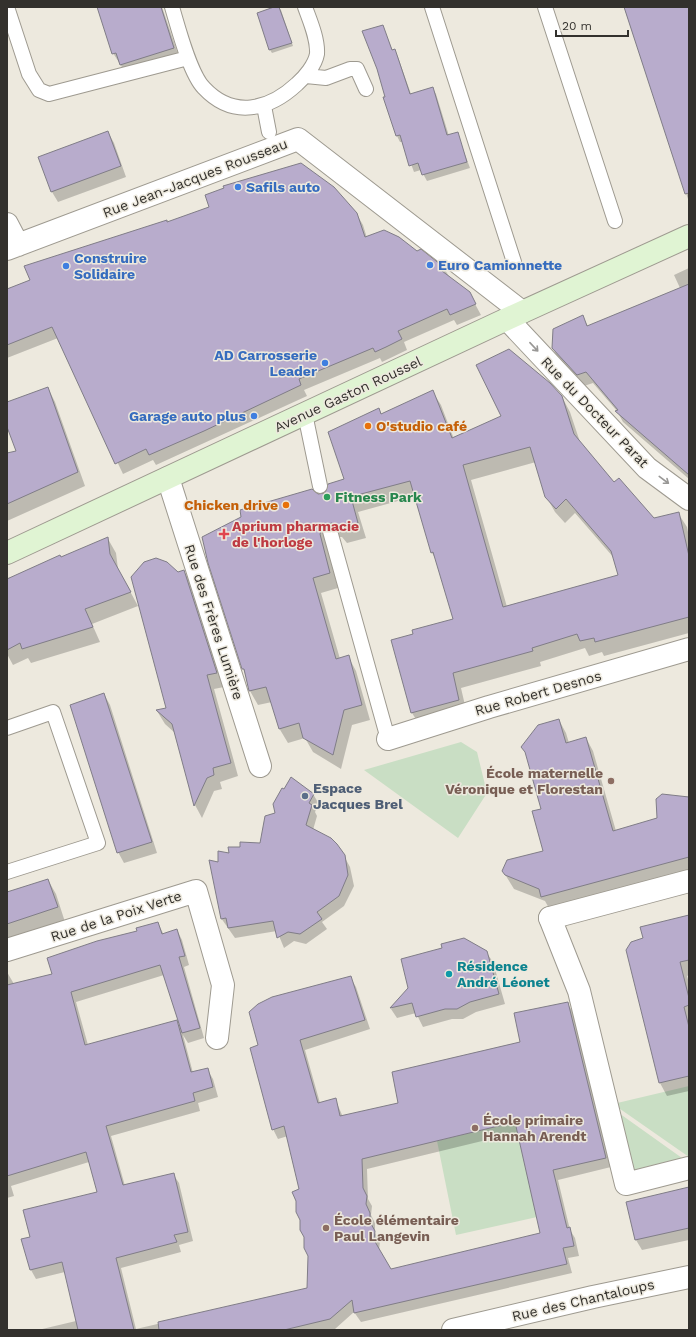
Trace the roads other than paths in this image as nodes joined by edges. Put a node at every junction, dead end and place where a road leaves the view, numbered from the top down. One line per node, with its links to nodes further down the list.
1 (7, 7): 6 (lane)
2 (172, 7): 6 (lane)
3 (305, 7): 7 (lane)
4 (432, 7): 15 (lane)
5 (545, 7): 11 (lane)
6 (188, 58): 9 (lane)
7 (306, 76): 8 (lane); 9 (lane)
8 (366, 89)
9 (264, 106): 10 (lane)
10 (273, 140): 14 (street, Rue Jean-Jacques Rousseau); 16 (street, Rue Jean-Jacques Rousseau)
11 (615, 221)
12 (7, 224): 14 (street)
13 (689, 236): 16 (main road, Avenue Gaston Roussel)
14 (12, 247)
15 (514, 262)
16 (514, 316): 17 (main road, Avenue Gaston Roussel); 20 (street, Rue du Docteur Parat, one-way to 20)
17 (305, 414): 18 (main road, Avenue Gaston Roussel); 19 (lane)
18 (168, 478): 22 (main road, Avenue Gaston Roussel); 26 (street, Rue des Frères Lumière)
19 (320, 486)
20 (689, 500)
21 (330, 531): 25 (lane)
22 (7, 552)
23 (689, 649): 25 (street, Rue Robert Desnos)
24 (7, 728): 27 (lane)
25 (388, 739)
26 (260, 766)
27 (7, 872)
28 (689, 881): 31 (street)
29 (7, 950): 30 (street, Rue de la Poix Verte)
30 (217, 1038)
31 (689, 1168)
32 (689, 1277): 33 (street, Rue des Chantaloups)
33 (453, 1330)

